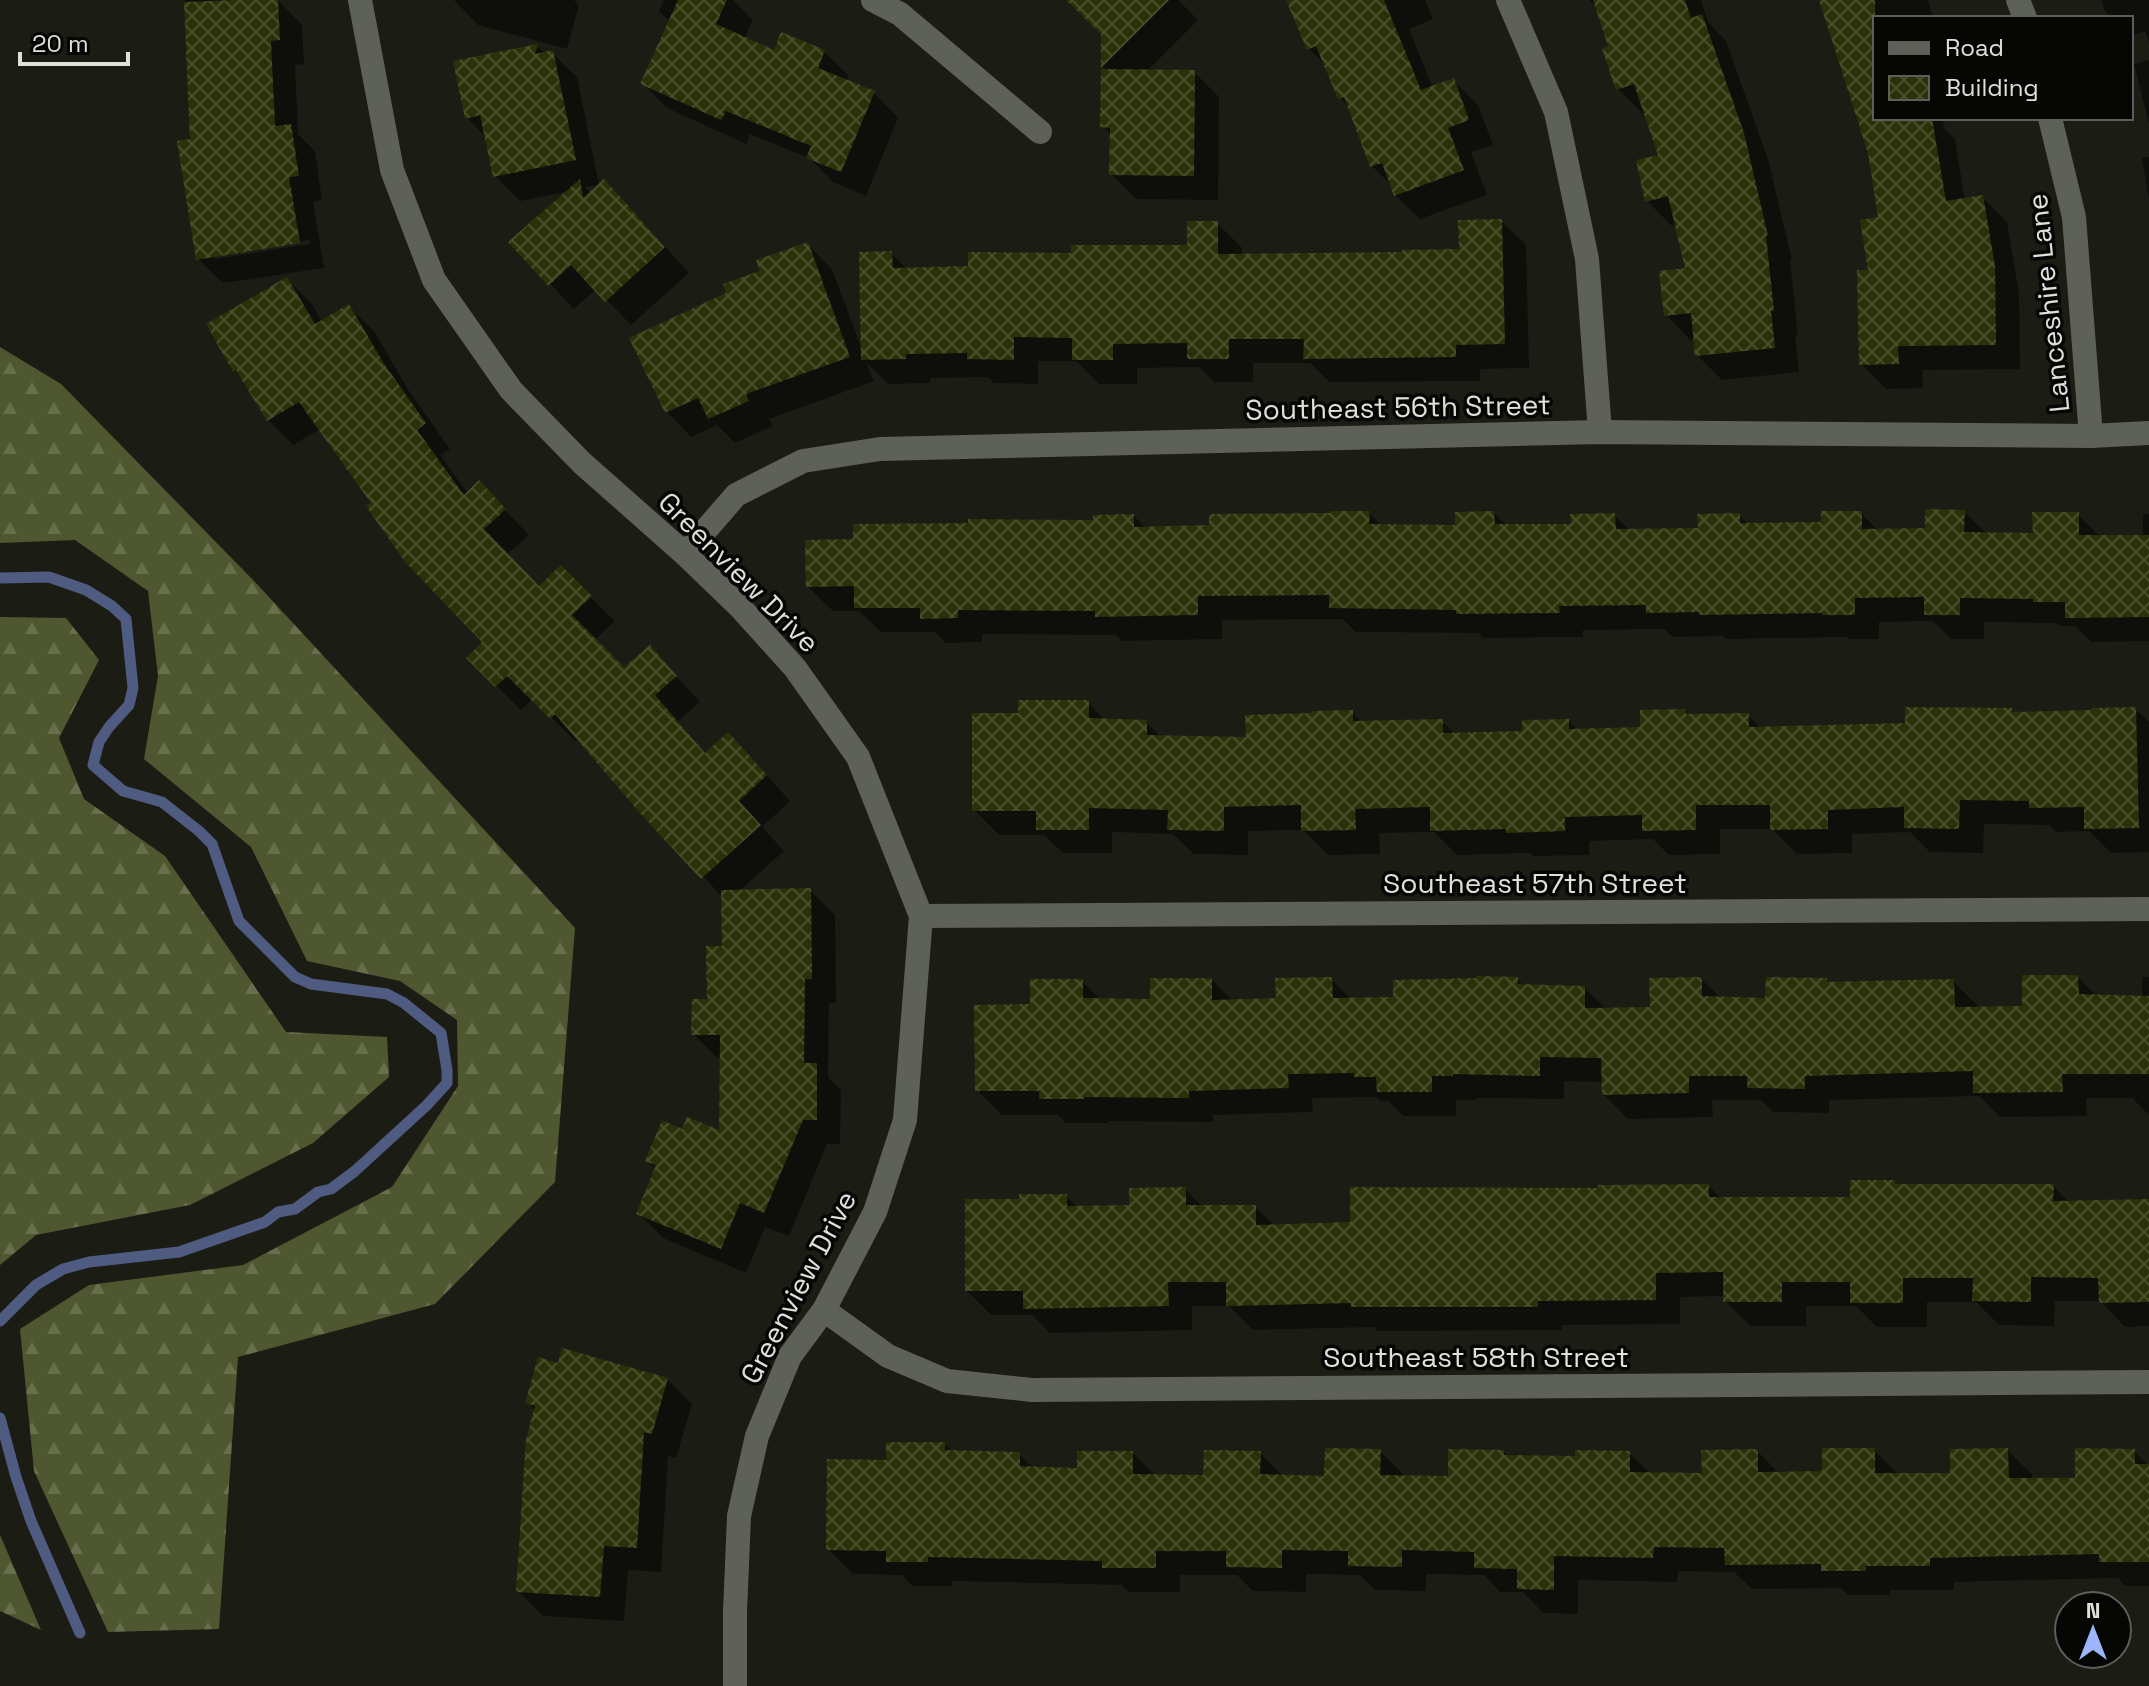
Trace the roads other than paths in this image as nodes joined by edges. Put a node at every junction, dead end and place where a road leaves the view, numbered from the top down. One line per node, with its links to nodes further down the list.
1 (360, 0): 9 (street, Greenview Drive)
2 (873, 0): 5 (street)
3 (1508, 0): 6 (street)
4 (2050, 120): 8 (street, Lanceshire Lane)
5 (1040, 132)
6 (1600, 432): 8 (street, Southeast 56th Street); 9 (street, Southeast 56th Street)
7 (2149, 433): 8 (street, Southeast 56th Street)
8 (2091, 436)
9 (685, 554): 11 (street, Greenview Drive)
10 (2149, 909): 11 (street, Southeast 57th Street)
11 (921, 916): 12 (street, Greenview Drive)
12 (824, 1310): 13 (street, Southeast 58th Street); 14 (street, Greenview Drive)
13 (2149, 1382)
14 (735, 1686)

